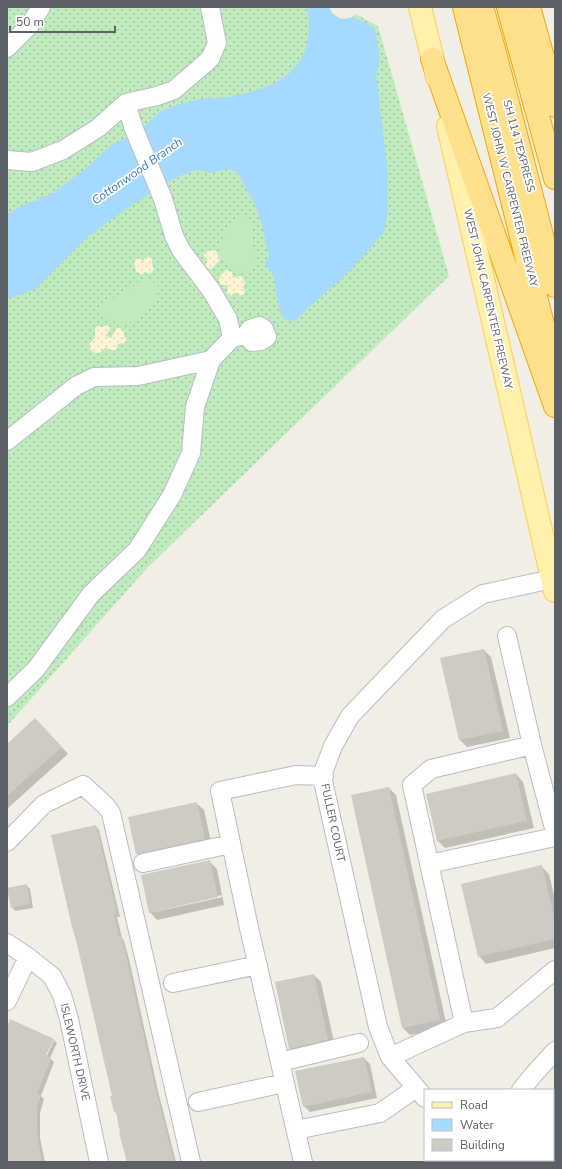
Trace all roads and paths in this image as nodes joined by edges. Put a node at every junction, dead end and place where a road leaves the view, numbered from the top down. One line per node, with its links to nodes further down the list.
1 (41, 7): 8 (street)
2 (210, 7): 10 (street)
3 (420, 7): 9 (main road, WEST JOHN CARPENTER FREEWAY)
4 (464, 7): 16 (highway, WEST JOHN W CARPENTER FREEWAY)
5 (482, 7): 14 (highway, SH 114 TEXPRESS)
6 (508, 7): 13 (highway)
7 (529, 7): 11 (highway)
8 (7, 48)
9 (432, 59): 17 (highway); 19 (main road, WEST JOHN CARPENTER FREEWAY)
10 (126, 103): 12 (street); 15 (street)
11 (555, 106)
12 (7, 160)
13 (555, 178)
14 (555, 286)
15 (211, 360): 18 (street); 21 (street)
16 (555, 373)
17 (555, 406)
18 (7, 441)
19 (554, 585): 23 (street, FULLER COURT)
20 (507, 636): 22 (street)
21 (7, 697)
22 (532, 745): 24 (street); 29 (street)
23 (324, 776): 27 (street); 39 (street, FULLER COURT)
24 (555, 832)
25 (555, 837): 29 (street)
26 (7, 842): 47 (street)
27 (232, 844): 28 (street); 32 (street)
28 (143, 864)
29 (429, 864): 36 (street)
30 (7, 943): 31 (street, ISLEWORTH DRIVE)
31 (28, 957): 35 (street); 46 (street, ISLEWORTH DRIVE)
32 (258, 965): 34 (street); 40 (street)
33 (555, 970): 36 (street)
34 (173, 983)
35 (7, 1002)
36 (464, 1023): 39 (street)
37 (359, 1043): 40 (street)
38 (555, 1052): 42 (street)
39 (390, 1057): 43 (street, FULLER COURT)
40 (280, 1062): 41 (street)
41 (284, 1083): 44 (street); 45 (street)
42 (522, 1089)
43 (420, 1093): 45 (street)
44 (198, 1102)
45 (296, 1130): 48 (street)
46 (99, 1162)
47 (191, 1162)
48 (303, 1162)

